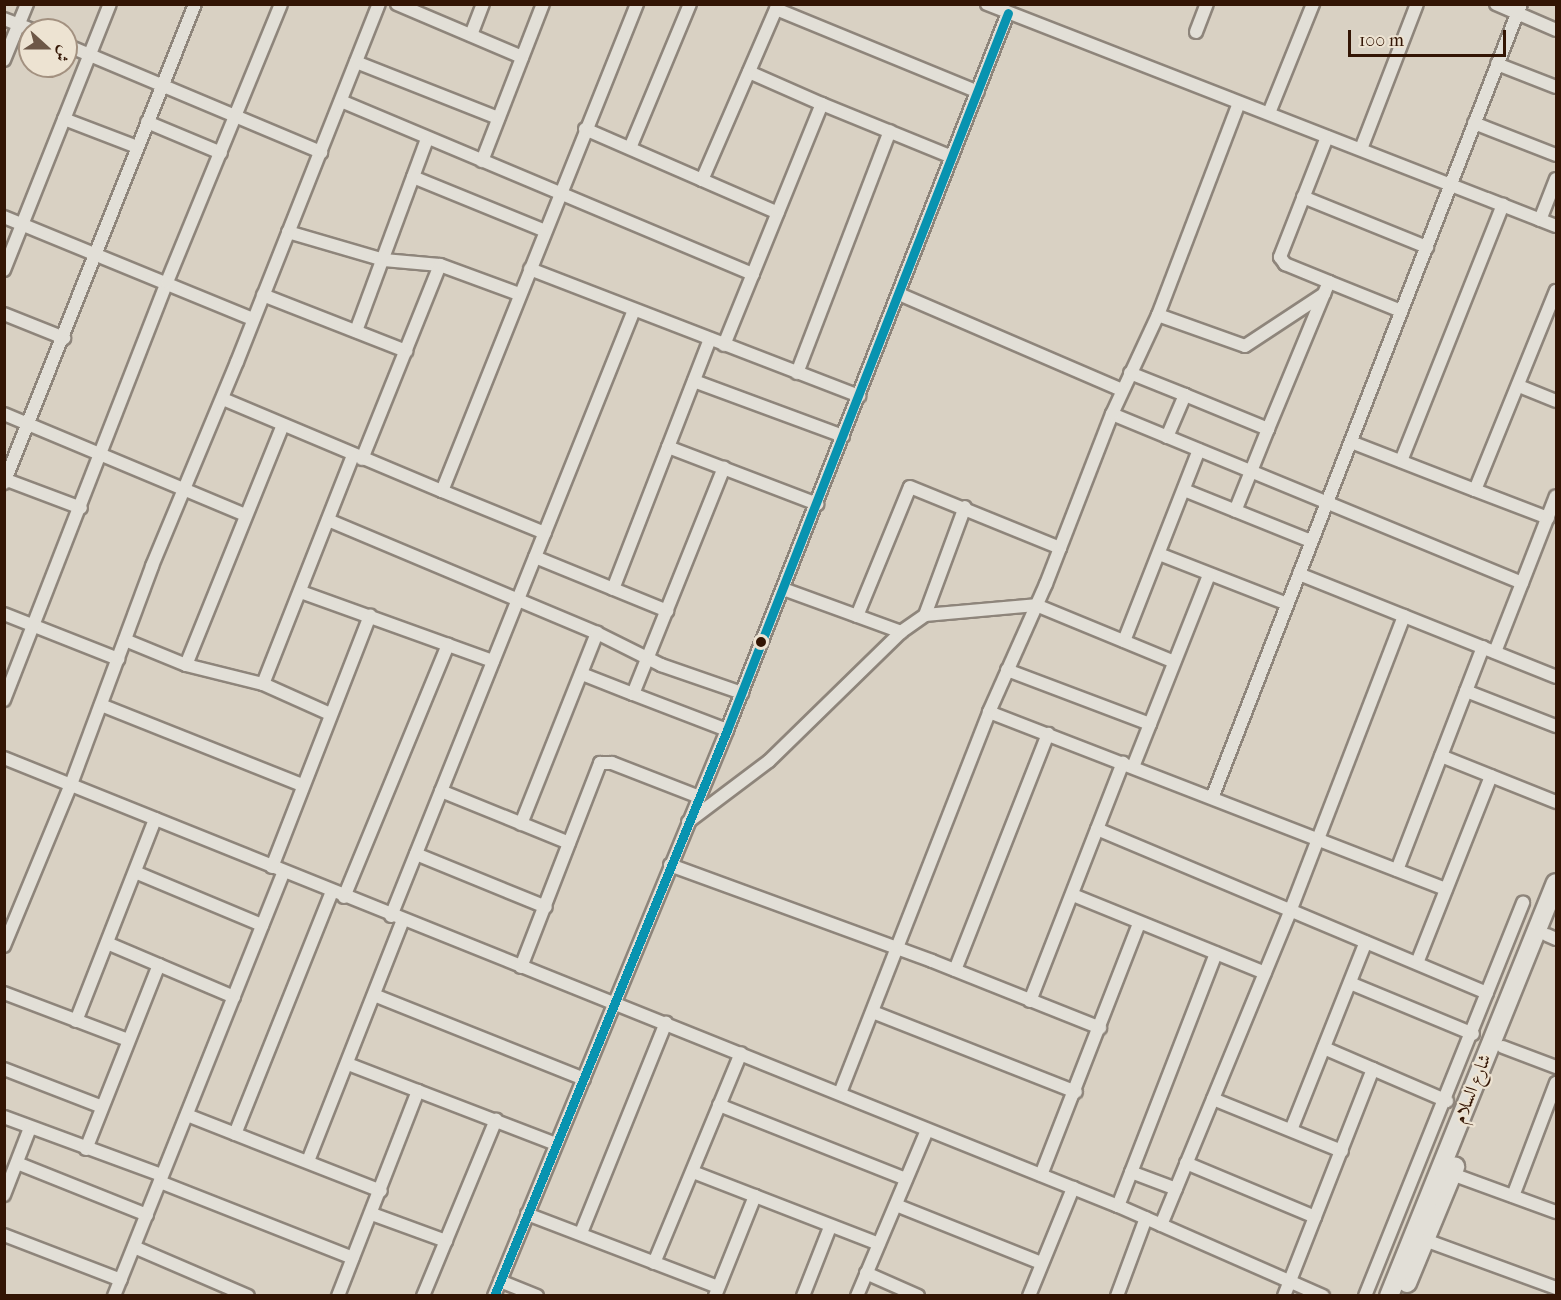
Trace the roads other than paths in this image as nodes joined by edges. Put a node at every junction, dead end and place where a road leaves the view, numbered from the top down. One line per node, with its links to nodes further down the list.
1 (27, 4): 19 (street)
2 (110, 4): 25 (street)
3 (195, 4): 31 (street)
4 (281, 4): 38 (street)
5 (379, 4): 28 (street)
6 (397, 4): 23 (street)
7 (483, 4): 23 (street)
8 (543, 4): 26 (street)
9 (637, 4): 43 (street)
10 (690, 4): 48 (street)
11 (987, 4): 17 (street)
12 (1207, 4): 22 (street)
13 (1313, 4): 37 (street)
14 (1417, 4): 49 (street)
15 (1496, 4): 18 (street)
16 (777, 7): 30 (street); 33 (street)
17 (1005, 9): 33 (street); 35 (street)
18 (1519, 9): 21 (street); 29 (street)
19 (21, 18)
20 (18, 26): 27 (street)
21 (1557, 30)
22 (1196, 32)
23 (471, 35): 26 (street)
24 (78, 50): 25 (street)
25 (89, 55): 31 (street); 40 (street)
26 (522, 57): 39 (street)
27 (4, 60)
28 (356, 62): 34 (street); 39 (street)
29 (1497, 64): 32 (street); 42 (street)
30 (749, 72): 36 (street); 57 (street)
31 (162, 86): 38 (street); 41 (street)
32 (1557, 87)
33 (978, 92): 53 (street)
34 (341, 101): 46 (street); 50 (street)
35 (1239, 103): 37 (street); 85 (street)
36 (822, 104): 44 (street); 62 (street)
37 (1269, 113): 45 (street)
38 (237, 116): 50 (street); 51 (street)
39 (498, 118): 54 (street)
40 (64, 119): 47 (street); 65 (street)
41 (147, 122): 47 (street); 51 (street)
42 (1474, 123): 52 (street); 58 (street)
43 (585, 129): 48 (street); 59 (street)
44 (890, 131): 53 (street); 93 (street)
45 (1327, 137): 49 (street); 60 (street)
46 (427, 139): 54 (street); 55 (street)
47 (137, 147): 70 (street)
48 (630, 148): 57 (street)
49 (1361, 149): 58 (street)
50 (321, 152): 68 (street)
51 (221, 153): 76 (street)
52 (1557, 155)
53 (952, 157): 80 (street)
54 (482, 161): 59 (street)
55 (413, 177): 67 (street); 71 (street)
56 (1557, 179): 64 (street)
57 (702, 180): 62 (street)
58 (1451, 184): 61 (street); 69 (street)
59 (559, 193): 67 (street); 75 (street)
60 (1303, 197): 69 (street); 77 (street)
61 (1503, 205): 64 (street); 114 (street)
62 (778, 213): 75 (street)
63 (4, 217): 65 (street)
64 (1540, 220): 66 (street)
65 (22, 224): 70 (street); 74 (street)
66 (1557, 226)
67 (544, 231): 73 (street)
68 (288, 232): 71 (street); 81 (street)
69 (1427, 247): 83 (street)
70 (93, 253): 76 (street); 89 (street)
71 (384, 260): 72 (street); 88 (street)
72 (440, 265): 79 (street); 92 (street)
73 (530, 268): 79 (street); 82 (street)
74 (4, 270)
75 (753, 274): 91 (street)
76 (167, 282): 86 (street); 112 (street)
77 (1326, 288): 83 (street); 85 (street); 106 (street)
78 (1557, 291): 87 (street)
79 (519, 294): 121 (street)
80 (899, 294): 97 (street); 99 (street)
81 (263, 295): 86 (street); 88 (street)
82 (634, 310): 90 (street); 131 (street)
83 (1401, 311): 109 (street)
84 (4, 314): 89 (street)
85 (1158, 315): 94 (street)
86 (253, 319): 100 (street)
87 (1551, 323): 96 (street)
88 (356, 331): 92 (street)
89 (64, 338): 104 (street)
90 (710, 339): 91 (street); 95 (street)
91 (724, 345): 93 (street)
92 (406, 351): 113 (street)
93 (797, 373): 99 (street)
94 (1130, 373): 97 (street); 98 (street)
95 (694, 381): 107 (street); 110 (street)
96 (1519, 386): 101 (street); 120 (street)
97 (1122, 390): 103 (street)
98 (1185, 395): 106 (street); 108 (street)
99 (859, 396): 107 (street)
100 (223, 399): 105 (street); 118 (street)
101 (1557, 401)
102 (4, 414): 104 (street)
103 (1112, 414): 108 (street); 133 (street)
104 (27, 424): 112 (street); 117 (street)
105 (283, 425): 113 (street); 128 (street)
106 (1268, 429): 116 (street)
107 (843, 436): 124 (street)
108 (1167, 437): 111 (street)
109 (1351, 442): 114 (street); 123 (street)
110 (668, 447): 115 (street); 139 (street)
111 (1199, 450): 116 (street); 119 (street)
112 (103, 454): 118 (street); 126 (street)
113 (358, 458): 121 (street); 130 (street)
114 (1401, 461): 120 (street)
115 (724, 468): 124 (street); 145 (street)
116 (1251, 471): 123 (street); 127 (street)
117 (5, 480): 126 (street)
118 (183, 488): 128 (street); 154 (street)
119 (1184, 490): 127 (street); 134 (street)
120 (1475, 490): 129 (street)
121 (442, 491): 131 (street)
122 (1557, 496): 129 (street)
123 (1326, 503): 132 (street); 138 (street)
124 (817, 504): 140 (street)
125 (965, 507): 133 (street); 148 (street); 149 (street)
126 (81, 508): 151 (street)
127 (1235, 511): 132 (street)
128 (245, 515): 163 (street)
129 (1548, 518): 138 (street)
130 (328, 520): 141 (street); 142 (street)
131 (544, 533): 135 (street)
132 (1311, 542): 136 (street)
133 (1060, 548): 144 (street)
134 (1159, 554): 137 (street); 155 (street)
135 (536, 557): 139 (street); 142 (street)
136 (1299, 574): 143 (street); 150 (street)
137 (1209, 575): 143 (street); 162 (street)
138 (1522, 583): 158 (street)
139 (613, 589): 145 (street)
140 (783, 589): 149 (street); 169 (street)
141 (301, 592): 147 (street); 167 (street)
142 (518, 600): 153 (street); 161 (street)
143 (1287, 604): 187 (street)
144 (1036, 605): 148 (street); 155 (street); 164 (street)
145 (667, 611): 160 (street)
146 (4, 614): 151 (street)
147 (370, 615): 156 (street); 174 (street)
148 (925, 615): 152 (street)
149 (856, 616): 152 (street)
150 (1404, 616): 157 (street); 193 (street)
151 (34, 626): 159 (street); 171 (street)
152 (901, 632): 190 (street)
153 (597, 633): 160 (street); 165 (street)
154 (125, 640): 159 (street); 163 (street)
155 (1124, 641): 162 (street)
156 (448, 645): 161 (street); 202 (street)
157 (1483, 647): 158 (street); 168 (street)
158 (1495, 652): 166 (street)
159 (118, 659): 172 (street)
160 (648, 659): 169 (street); 170 (street)
161 (493, 661): 185 (street)
162 (1174, 662): 175 (street)
163 (186, 665): 167 (street)
164 (1007, 670): 173 (street); 175 (street)
165 (582, 674): 170 (street); 191 (street)
166 (1557, 677)
167 (263, 684): 174 (street)
168 (1466, 691): 176 (street); 179 (street)
169 (742, 693): 177 (street)
170 (633, 694): 177 (street)
171 (4, 700)
172 (101, 705): 183 (street); 184 (street)
173 (989, 712): 178 (street); 215 (street)
174 (330, 714): 183 (street)
175 (1150, 724): 181 (street)
176 (1557, 726)
177 (727, 730): 186 (street)
178 (1048, 734): 181 (street); 220 (street)
179 (1442, 756): 182 (street); 198 (street)
180 (4, 758): 184 (street)
181 (1128, 765): 187 (street); 192 (street)
182 (1491, 776): 188 (street); 201 (street)
183 (302, 785): 197 (street)
184 (70, 787): 189 (street); 214 (street)
185 (441, 791): 191 (street); 195 (street)
186 (699, 797): 190 (street); 194 (street)
187 (1212, 798): 193 (street)
188 (1557, 802)
189 (155, 819): 197 (street); 199 (street)
190 (687, 823): 196 (street)
191 (521, 824): 194 (street)
192 (1097, 829): 203 (street); 206 (street)
193 (1318, 840): 198 (street); 206 (street)
194 (569, 843): 205 (street)
195 (416, 854): 205 (street); 208 (street)
196 (670, 864): 215 (street); 228 (street)
197 (278, 870): 202 (street); 210 (street)
198 (1397, 870): 201 (street)
199 (135, 872): 210 (street); 213 (street)
200 (1557, 883): 315 (main road, شارع السلام)
201 (1446, 889): 217 (street)
202 (338, 894): 208 (street); 257 (street)
203 (1073, 895): 209 (street); 227 (street)
204 (1523, 903): 224 (street)
205 (546, 907): 219 (street)
206 (1291, 909): 212 (street); 221 (street)
207 (1557, 914): 211 (main road, شارع السلام)
208 (397, 918): 219 (street); 225 (street)
209 (1139, 924): 216 (street); 232 (street)
210 (262, 926): 226 (street)
211 (1552, 937): 235 (main road, شارع السلام)
212 (1366, 942): 217 (street); 222 (street)
213 (107, 944): 218 (street); 230 (street)
214 (4, 946)
215 (897, 949): 220 (street); 229 (street)
216 (1216, 953): 221 (street); 265 (street)
217 (1417, 963): 224 (street)
218 (159, 965): 226 (street); 234 (street)
219 (521, 967): 228 (street)
220 (955, 970): 227 (street)
221 (1265, 973): 247 (street)
222 (1350, 983): 233 (street); 236 (street)
223 (4, 993): 230 (street)
224 (1487, 993): 233 (street)
225 (374, 995): 238 (street); 242 (street)
226 (234, 997): 251 (street)
227 (1030, 1002): 232 (street)
228 (616, 1004): 231 (street); 242 (street)
229 (873, 1012): 245 (street); 246 (street)
230 (76, 1021): 234 (street)
231 (666, 1023): 237 (street); 286 (street)
232 (1100, 1028): 245 (street)
233 (1473, 1034): 248 (street)
234 (128, 1040): 250 (street)
235 (1503, 1047): 239 (street); 266 (main road, شارع السلام)
236 (1324, 1048): 241 (street); 256 (street)
237 (741, 1053): 246 (street); 249 (street)
238 (348, 1064): 244 (street); 261 (street)
239 (1557, 1067)
240 (4, 1069): 250 (street)
241 (1373, 1069): 248 (street); 260 (street)
242 (584, 1079): 258 (street)
243 (1557, 1083): 275 (street)
244 (418, 1091): 253 (street); 272 (street)
245 (1076, 1092): 267 (street)
246 (840, 1093): 255 (street)
247 (1214, 1099): 256 (street); 262 (street)
248 (1447, 1101): 314 (street)
249 (719, 1105): 264 (street); 269 (street)
250 (100, 1106): 259 (street)
251 (187, 1115): 257 (street); 268 (street)
252 (4, 1117): 254 (street)
253 (496, 1120): 258 (street); 289 (street)
254 (30, 1128): 259 (street); 263 (street)
255 (927, 1130): 267 (street); 269 (street)
256 (1291, 1130): 260 (street)
257 (236, 1134): 261 (street)
258 (556, 1144): 280 (street)
259 (86, 1149): 268 (street)
260 (1342, 1151): 282 (street)
261 (308, 1161): 272 (street)
262 (1186, 1163): 271 (street); 282 (street)
263 (17, 1164): 273 (street); 281 (street)
264 (693, 1172): 274 (street); 293 (street)
265 (1131, 1172): 271 (street); 277 (street)
266 (1452, 1173): 275 (street); 288 (main road, شارع السلام)
267 (1041, 1175): 270 (street)
268 (161, 1179): 281 (street); 292 (street)
269 (906, 1179): 276 (street)
270 (1073, 1188): 277 (street); 294 (street)
271 (1176, 1189): 284 (street)
272 (381, 1191): 279 (street)
273 (4, 1195)
274 (755, 1196): 285 (street); 300 (street)
275 (1513, 1196): 278 (street)
276 (896, 1205): 290 (street); 294 (street)
277 (1118, 1206): 283 (street)
278 (1557, 1212)
279 (372, 1214): 289 (street); 292 (street)
280 (527, 1214): 286 (street); 297 (street)
281 (147, 1215): 291 (street)
282 (1315, 1217): 298 (street)
283 (1146, 1218): 284 (street); 302 (street)
284 (1161, 1225): 298 (street)
285 (830, 1227): 290 (street); 308 (street)
286 (581, 1233): 293 (street)
287 (4, 1235): 296 (street)
288 (1425, 1240): 299 (street); 316 (main road, شارع السلام)
289 (446, 1241): 305 (street)
290 (879, 1244): 295 (street)
291 (134, 1247): 296 (street); 301 (street)
292 (353, 1258): 304 (street)
293 (654, 1263): 300 (street)
294 (1041, 1263): 311 (street)
295 (866, 1273): 309 (street); 310 (street)
296 (121, 1280): 303 (street)
297 (500, 1281): 306 (street); 307 (street)
298 (1290, 1282): 312 (street); 313 (street)
299 (1557, 1288)
300 (717, 1291)
301 (241, 1294)
302 (1117, 1295)
303 (114, 1296)
304 (338, 1296)
305 (423, 1296)
306 (494, 1296)
307 (537, 1296)
308 (803, 1296)
309 (857, 1296)
310 (918, 1296)
311 (1029, 1296)
312 (1284, 1296)
313 (1323, 1296)
314 (1365, 1296)
315 (1389, 1296)
316 (1402, 1296)

